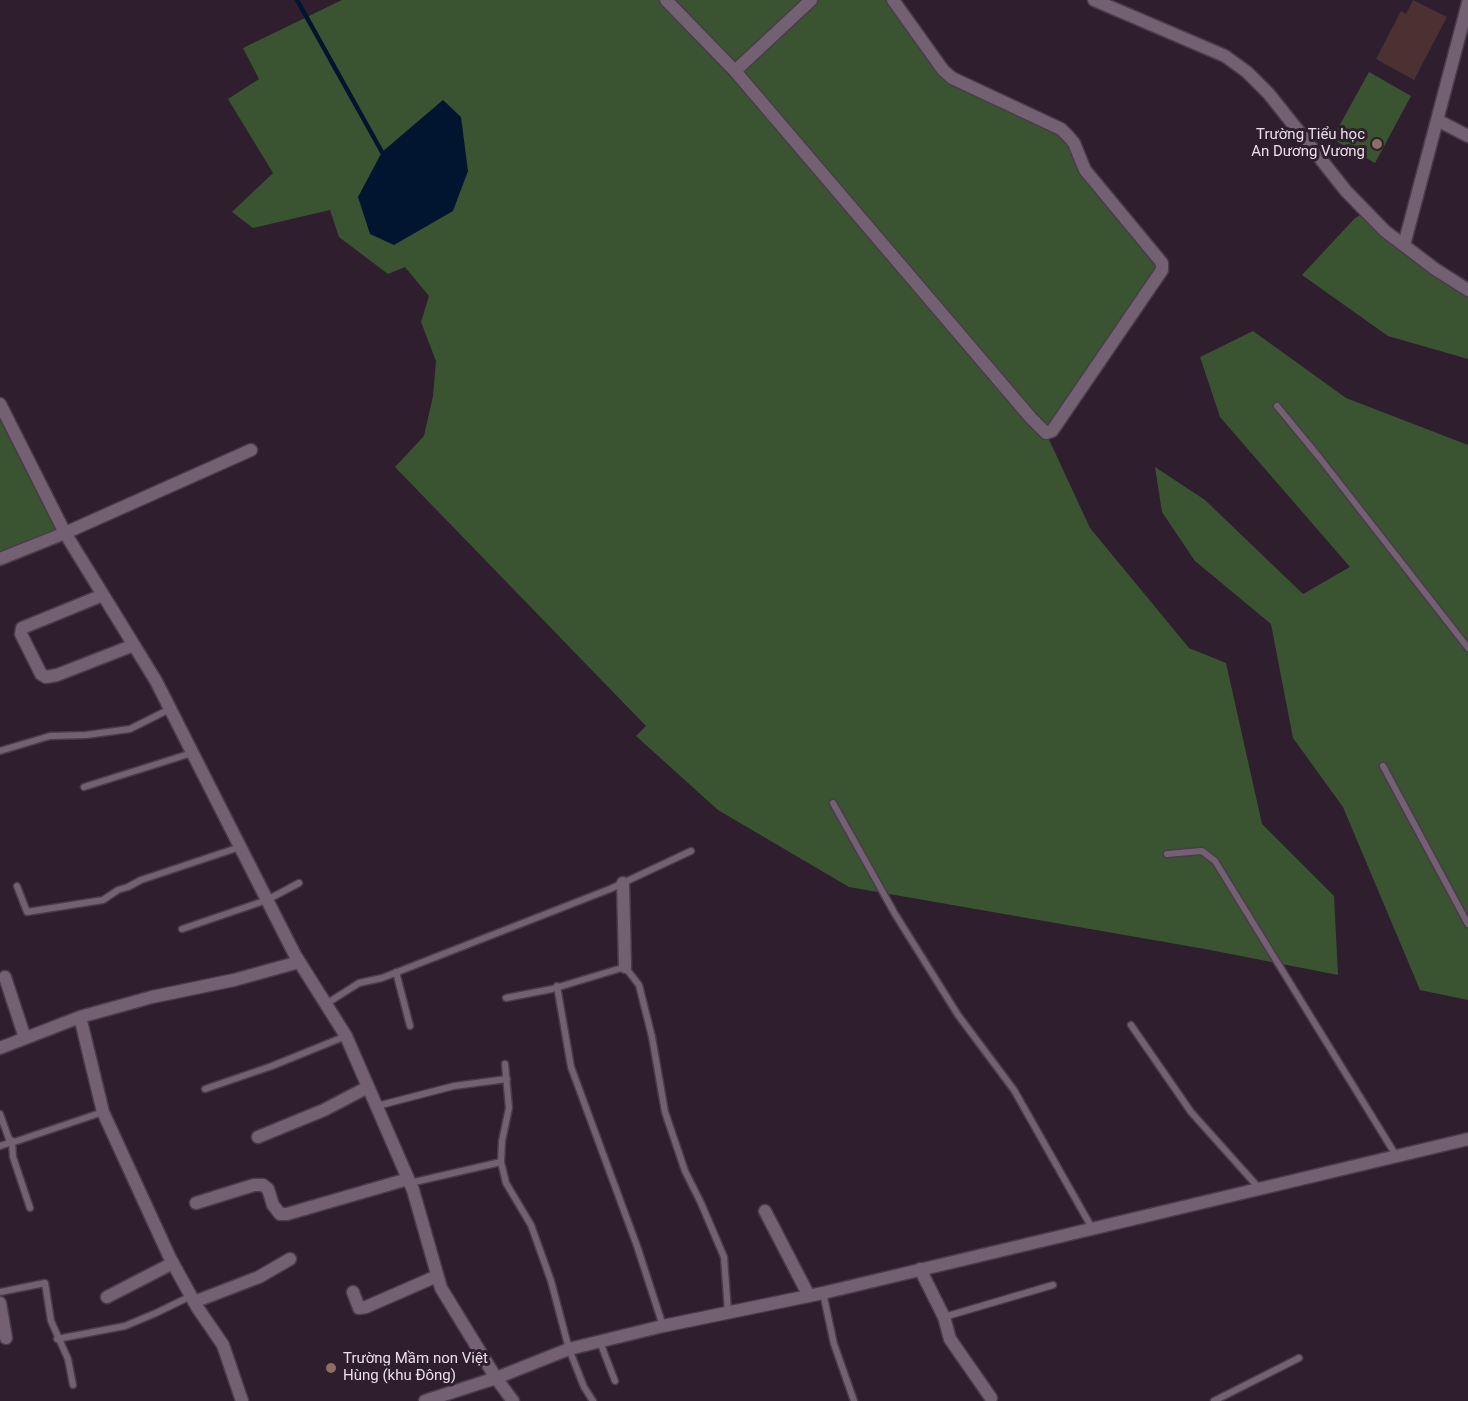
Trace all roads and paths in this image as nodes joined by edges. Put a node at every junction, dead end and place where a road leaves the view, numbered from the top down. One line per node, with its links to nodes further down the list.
1 (666, 0): 6 (street)
2 (811, 0): 6 (street)
3 (893, 0): 6 (street)
4 (1094, 0): 9 (street)
5 (1468, 3): 7 (street)
6 (735, 71)
7 (1437, 120): 8 (street); 9 (street)
8 (1468, 136)
9 (1404, 245): 10 (street)
10 (1468, 290)
11 (0, 404): 14 (street)
12 (1277, 406): 18 (lane)
13 (251, 450): 14 (street)
14 (65, 533): 15 (street); 16 (street)
15 (0, 559)
16 (103, 595): 17 (street); 17 (street)
17 (134, 645): 19 (street)
18 (1468, 648)
19 (170, 709): 20 (lane); 21 (street)
20 (0, 750)
21 (192, 753): 23 (lane); 25 (street)
22 (1383, 766): 32 (lane)
23 (84, 787)
24 (833, 803): 65 (lane)
25 (240, 847): 30 (lane); 31 (street)
26 (691, 851): 28 (lane)
27 (1167, 854): 58 (lane)
28 (623, 882): 35 (street); 36 (lane)
29 (299, 883): 31 (lane)
30 (17, 886)
31 (267, 900): 33 (lane); 34 (street)
32 (1468, 924)
33 (182, 929)
34 (299, 962): 40 (street); 41 (street)
35 (625, 967): 38 (lane); 78 (lane)
36 (396, 972): 40 (lane); 43 (lane)
37 (5, 977): 45 (street)
38 (557, 986): 39 (lane); 80 (lane)
39 (506, 998)
40 (326, 1004): 44 (street)
41 (80, 1017): 45 (street); 52 (street)
42 (1131, 1025): 61 (lane)
43 (410, 1026)
44 (346, 1036): 49 (street); 50 (lane)
45 (25, 1038): 46 (street)
46 (0, 1048)
47 (505, 1064): 48 (lane)
48 (507, 1079): 51 (lane); 59 (lane)
49 (368, 1087): 51 (street); 54 (street)
50 (205, 1089)
51 (376, 1106): 60 (street)
52 (103, 1112): 56 (lane); 67 (street)
53 (0, 1114): 56 (lane)
54 (258, 1137)
55 (1468, 1139): 58 (street)
56 (12, 1142): 57 (lane); 63 (lane)
57 (0, 1146)
58 (1398, 1157): 61 (street)
59 (501, 1162): 60 (lane); 84 (lane)
60 (409, 1181): 62 (street); 69 (street)
61 (1260, 1189): 65 (street)
62 (196, 1203)
63 (30, 1208)
64 (765, 1211): 74 (street)
65 (1092, 1228): 68 (street)
66 (290, 1259): 76 (street)
67 (173, 1263): 75 (street); 76 (street)
68 (920, 1269): 73 (street); 79 (street)
69 (437, 1276): 72 (street); 86 (street)
70 (1053, 1285): 79 (lane)
71 (0, 1292): 82 (lane)
72 (353, 1292)
73 (823, 1293): 74 (street); 94 (lane)
74 (809, 1296): 78 (street)
75 (107, 1297)
76 (193, 1298): 82 (lane); 90 (street)
77 (0, 1303): 81 (street)
78 (728, 1312): 80 (street)
79 (944, 1317): 89 (street)
80 (663, 1326): 83 (street)
81 (6, 1338)
82 (57, 1339): 88 (lane)
83 (600, 1341): 84 (street); 87 (lane)
84 (569, 1349): 86 (street); 93 (lane)
85 (1299, 1358): 95 (lane)
86 (496, 1378): 91 (street); 92 (street)
87 (615, 1381)
88 (73, 1385)
89 (991, 1398)
90 (242, 1401)
91 (425, 1401)
92 (513, 1401)
93 (593, 1401)
94 (854, 1401)
95 (1215, 1401)

